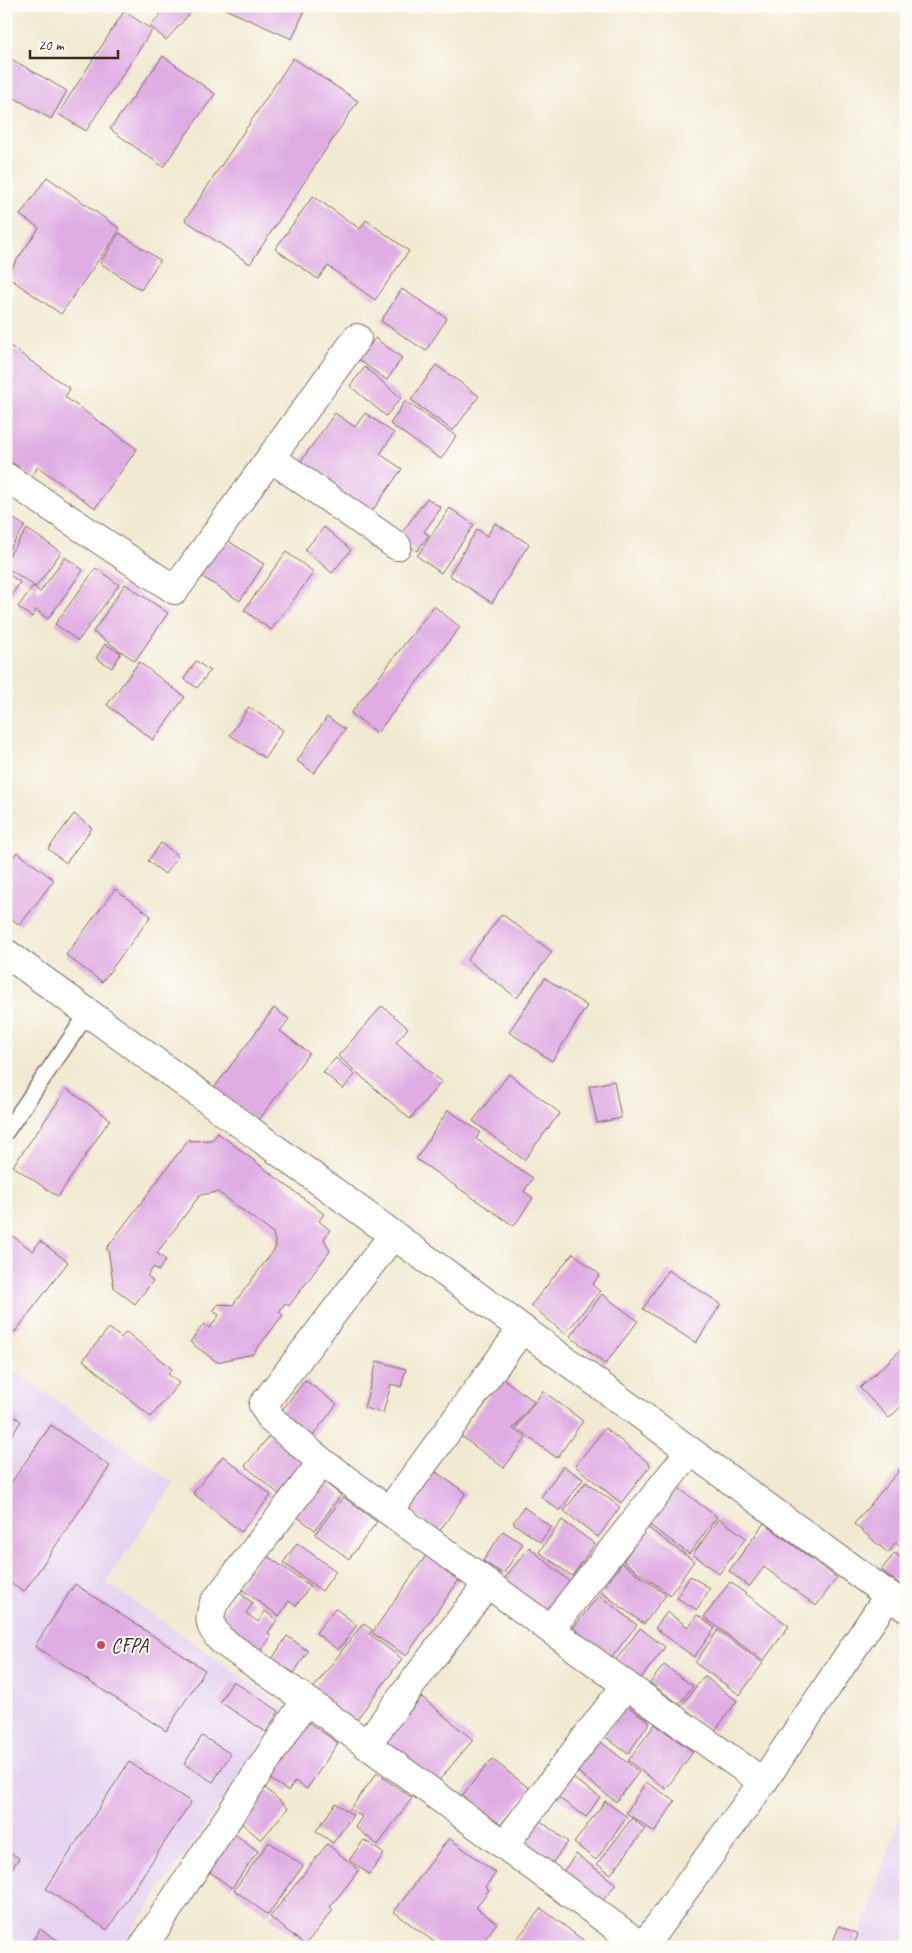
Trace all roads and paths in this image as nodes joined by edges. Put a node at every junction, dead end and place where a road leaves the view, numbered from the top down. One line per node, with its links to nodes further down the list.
1 (357, 338): 2 (street)
2 (271, 458): 3 (street); 4 (street)
3 (6, 477)
4 (397, 546)
5 (6, 953): 6 (street)
6 (88, 1013): 7 (lane); 8 (street)
7 (6, 1132)
8 (393, 1235): 9 (street); 11 (street)
9 (522, 1328): 10 (street); 12 (street)
10 (690, 1451): 14 (street); 15 (street)
11 (322, 1462): 12 (street); 17 (street)
12 (389, 1511): 13 (street)
13 (488, 1583): 15 (street); 18 (street)
14 (897, 1601): 19 (street)
15 (550, 1629): 16 (street)
16 (626, 1685): 19 (street); 20 (street)
17 (306, 1700): 18 (street); 21 (street)
18 (366, 1745): 20 (street)
19 (763, 1782): 22 (street)
20 (504, 1845): 22 (street)
21 (143, 1947)
22 (643, 1947)

